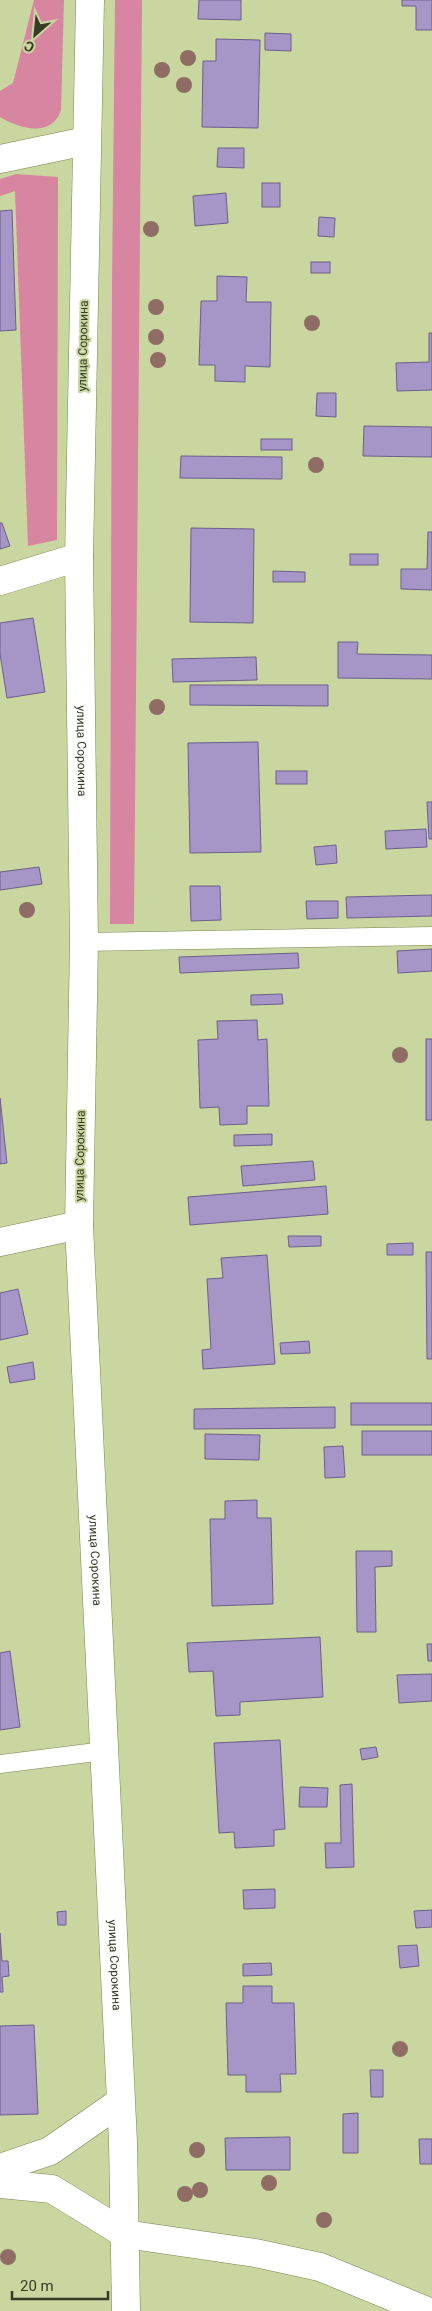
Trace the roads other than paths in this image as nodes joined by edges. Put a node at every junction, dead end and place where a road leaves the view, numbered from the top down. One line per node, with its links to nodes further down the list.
1 (90, 0): 2 (street, улица Сорокина)
2 (86, 141): 3 (street); 4 (street, улица Сорокина)
3 (3, 155)
4 (79, 557): 5 (street); 7 (street, улица Сорокина)
5 (0, 581)
6 (432, 936): 7 (lane)
7 (84, 942): 8 (street, улица Сорокина)
8 (79, 1225): 9 (street); 10 (street, улица Сорокина)
9 (0, 1242)
10 (104, 1751): 11 (lane); 12 (street, улица Сорокина)
11 (0, 1764)
12 (120, 2102): 13 (street); 15 (street, улица Сорокина)
13 (0, 2168)
14 (0, 2184): 15 (street)
15 (125, 2234): 16 (street, улица Сорокина); 17 (street)
16 (126, 2311)
17 (427, 2311)

